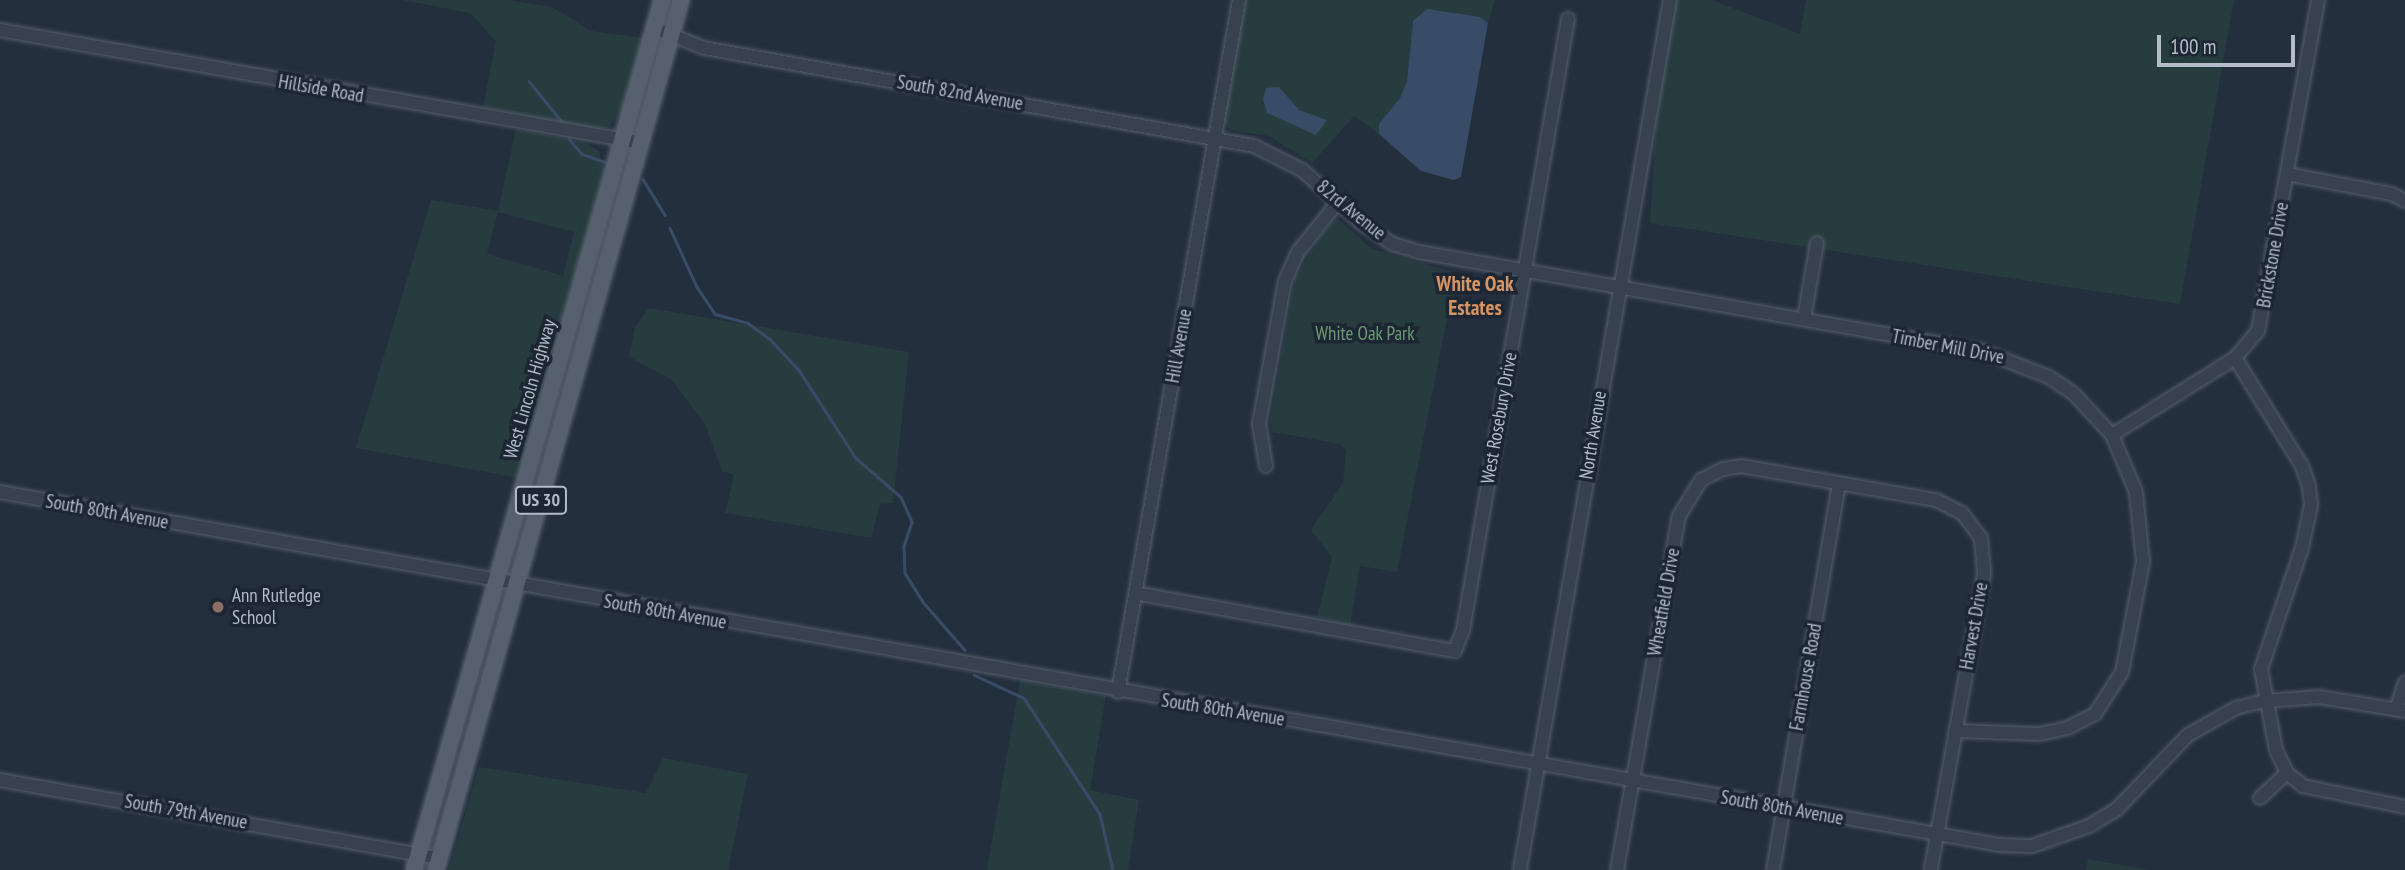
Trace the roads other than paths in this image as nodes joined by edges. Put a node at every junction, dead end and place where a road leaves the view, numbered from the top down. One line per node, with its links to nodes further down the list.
1 (662, 0): 8 (main road, West Lincoln Highway / US 30)
2 (681, 0): 9 (main road, US 30)
3 (1239, 0): 10 (street, Hill Avenue)
4 (1670, 0): 18 (street, North Avenue)
5 (2318, 0): 13 (street, Brickstone Drive)
6 (1568, 19): 17 (street, West Rosebury Drive)
7 (0, 30): 11 (street, Hillside Road)
8 (654, 30): 9 (street, South 82nd Avenue); 11 (main road, West Lincoln Highway / US 30)
9 (671, 33): 10 (street, South 82nd Avenue); 12 (main road, US 30)
10 (1216, 138): 15 (street, 82rd Avenue); 27 (street, Hill Avenue)
11 (623, 142): 12 (street, Hillside Road); 25 (main road, West Lincoln Highway / US 30)
12 (642, 143): 26 (main road, US 30)
13 (2287, 174): 14 (street); 20 (street, Brickstone Drive)
14 (2405, 201)
15 (1337, 203): 17 (street, 82rd Avenue); 22 (street)
16 (1817, 243): 19 (street)
17 (1524, 270): 18 (street, 82rd Avenue); 27 (street, West Rosebury Drive)
18 (1617, 287): 19 (street, Timber Mill Drive); 33 (street, North Avenue)
19 (1804, 319): 21 (street, Timber Mill Drive)
20 (2235, 358): 21 (street, Brickstone Drive); 30 (street)
21 (2112, 435): 32 (street, Timber Mill Drive)
22 (1266, 466)
23 (1839, 484): 32 (street, Harvest Drive); 36 (street, Wheatfield Drive); 39 (street, Farmhouse Road)
24 (0, 492): 25 (street, South 80th Avenue)
25 (498, 582): 26 (street, South 80th Avenue); 41 (main road, West Lincoln Highway / US 30)
26 (516, 585): 29 (street, South 80th Avenue); 42 (main road, US 30)
27 (1135, 593): 29 (street, Hill Avenue)
28 (2405, 682): 31 (street)
29 (1118, 692): 33 (street, South 80th Avenue)
30 (2265, 701): 31 (street, South 80th Avenue); 34 (street); 40 (street, South 80th Avenue)
31 (2400, 710)
32 (1955, 731): 40 (street, Harvest Drive)
33 (1539, 765): 36 (street, South 80th Avenue); 44 (street, North Avenue)
34 (2287, 773): 37 (street); 38 (street)
35 (0, 780): 41 (street, South 79th Avenue)
36 (1633, 781): 39 (street, South 80th Avenue); 45 (street, Wheatfield Drive)
37 (2260, 798)
38 (2405, 807)
39 (1784, 808): 40 (street, South 80th Avenue); 46 (street, Farmhouse Road)
40 (1937, 835): 47 (street, Harvest Drive)
41 (419, 853): 42 (street, South 79th Avenue); 43 (main road, West Lincoln Highway / US 30)
42 (438, 864)
43 (414, 870)
44 (1520, 870)
45 (1617, 870)
46 (1773, 870)
47 (1931, 870)

